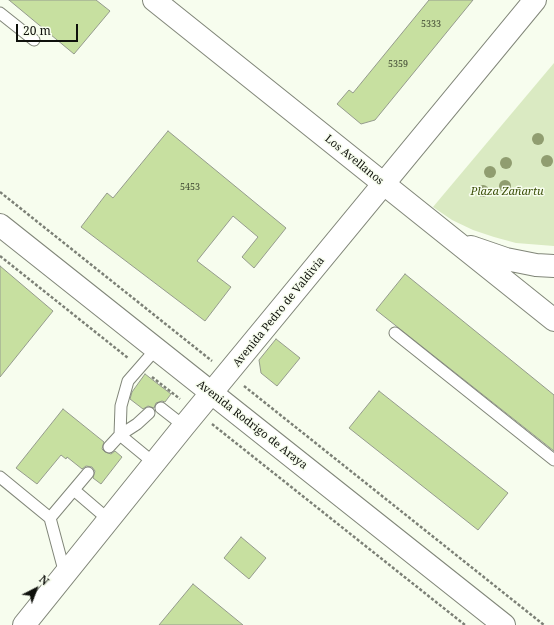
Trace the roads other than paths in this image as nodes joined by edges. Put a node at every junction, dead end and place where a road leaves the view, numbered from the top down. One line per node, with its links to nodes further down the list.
1 (154, 0): 5 (main road, Los Avellanos)
2 (535, 0): 5 (main road, Avenida Pedro de Valdivia)
3 (0, 13): 4 (lane)
4 (34, 40)
5 (384, 184): 7 (main road, Los Avellanos); 12 (main road, Avenida Pedro de Valdivia)
6 (0, 225): 11 (main road, Avenida Rodrigo de Araya)
7 (437, 228): 8 (main road); 9 (main road, Los Avellanos)
8 (554, 266)
9 (554, 320)
10 (395, 333): 18 (lane)
11 (156, 349): 12 (main road, Avenida Rodrigo de Araya); 16 (lane)
12 (212, 394): 15 (main road, Avenida Pedro de Valdivia); 27 (main road, Avenida Rodrigo de Araya)
13 (161, 408): 15 (lane)
14 (149, 412): 16 (lane)
15 (190, 419): 19 (main road, Avenida Pedro de Valdivia)
16 (120, 436): 17 (lane); 19 (lane)
17 (109, 447)
18 (554, 460)
19 (154, 463): 24 (main road, Avenida Pedro de Valdivia)
20 (88, 473): 22 (lane)
21 (0, 477): 23 (lane)
22 (74, 490): 23 (lane); 24 (lane)
23 (50, 518): 25 (lane)
24 (109, 520): 25 (main road, Avenida Pedro de Valdivia)
25 (64, 574): 26 (main road, Avenida Pedro de Valdivia)
26 (24, 625)
27 (504, 625)

